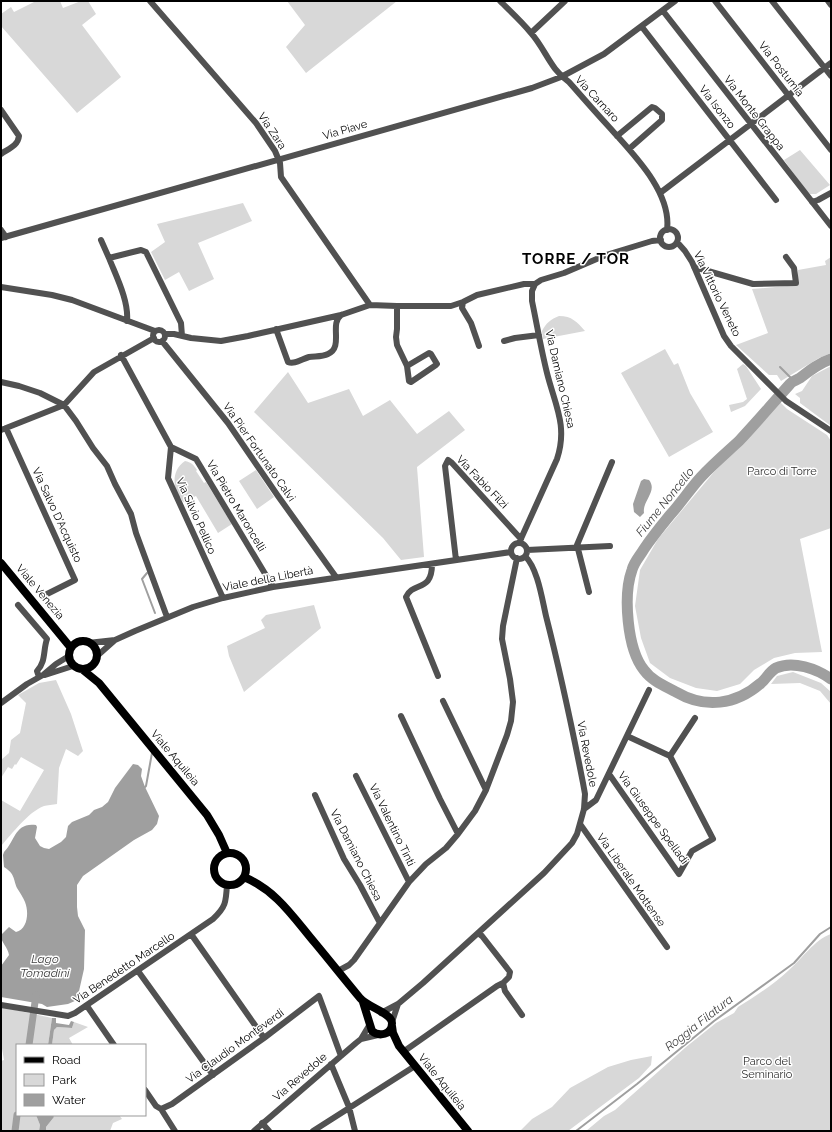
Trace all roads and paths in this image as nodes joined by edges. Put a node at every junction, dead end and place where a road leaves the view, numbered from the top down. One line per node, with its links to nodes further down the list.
1 (150, 1): 24 (street, Via Zara)
2 (500, 1): 11 (street, Via Carnaro)
3 (565, 1): 11 (street)
4 (675, 1): 9 (street, Via Piave)
5 (715, 1): 16 (street, Via Postumia)
6 (772, 1): 13 (street)
7 (828, 1): 8 (street)
8 (831, 5)
9 (662, 11): 10 (street, Via Piave); 18 (street, Via Monte Grappa)
10 (642, 27): 15 (street, Via Piave); 20 (street, Via Isonzo)
11 (531, 33): 15 (street, Via Carnaro)
12 (831, 63): 13 (street)
13 (824, 68): 14 (street); 16 (street)
14 (831, 76)
15 (561, 77): 19 (street, Via Carnaro); 24 (street, Via Piave)
16 (789, 96): 18 (street); 22 (street, Via Postumia)
17 (1, 110): 23 (street)
18 (751, 125): 20 (street); 28 (street, Via Monte Grappa)
19 (617, 136): 21 (street, Via Carnaro); 21 (street, Via Carnaro)
20 (730, 140): 25 (street); 27 (street, Via Isonzo)
21 (629, 149): 25 (street, Via Carnaro)
22 (831, 150)
23 (1, 154)
24 (279, 160): 32 (street, Via Piave); 42 (street, Via Zara)
25 (660, 193): 31 (street, Via Carnaro)
26 (831, 193): 28 (street)
27 (776, 200)
28 (812, 202): 29 (street, Via Monte Grappa)
29 (831, 226)
30 (1, 230): 32 (street)
31 (667, 230): 34 (street); 35 (street, Via Vittorio Veneto)
32 (3, 238)
33 (101, 240): 37 (street)
34 (661, 240): 35 (street); 39 (street)
35 (677, 242): 38 (street, Via Vittorio Veneto)
36 (786, 257): 38 (street)
37 (109, 258): 45 (street); 50 (street)
38 (694, 267): 59 (street, Via Vittorio Veneto)
39 (535, 284): 41 (street); 49 (street, Via Damiano Chiesa)
40 (1, 287): 45 (street)
41 (463, 302): 43 (street); 53 (street)
42 (370, 305): 43 (street); 44 (street)
43 (397, 306): 55 (street)
44 (341, 315): 46 (street); 46 (street)
45 (126, 320): 48 (street)
46 (276, 329): 50 (street)
47 (165, 334): 48 (street); 50 (street); 51 (street)
48 (154, 335): 51 (street); 54 (street)
49 (539, 335): 52 (street); 62 (street, Via Damiano Chiesa)
50 (182, 336)
51 (162, 341): 71 (street, Via Pier Fortunato Calvi)
52 (504, 341)
53 (479, 346)
54 (121, 355): 57 (street); 60 (street)
55 (407, 366): 55 (street)
56 (1, 382): 57 (street)
57 (64, 406): 58 (street); 77 (street)
58 (3, 429): 74 (street, Via Salvo D'Acquisto)
59 (831, 431)
60 (171, 447): 72 (street, Via Pietro Maroncelli); 75 (street, Via Silvio Pellico)
61 (612, 462): 64 (street)
62 (520, 541): 65 (street); 66 (street); 68 (street, Via Fabio Filzi)
63 (610, 546): 64 (street)
64 (578, 547): 66 (street); 73 (street)
65 (512, 552): 67 (street); 68 (street, Viale della Libertà)
66 (526, 553): 67 (street); 100 (street, Via Revedole)
67 (517, 558): 98 (street, Via Damiano Chiesa)
68 (456, 560): 70 (street, Viale della Libertà)
69 (1, 563): 78 (main road, Viale Venezia)
70 (432, 564): 71 (street, Viale della Libertà); 87 (street)
71 (336, 577): 72 (street, Viale della Libertà)
72 (273, 587): 75 (street, Viale della Libertà)
73 (589, 592)
74 (45, 595)
75 (223, 598): 77 (street, Viale della Libertà)
76 (18, 605): 86 (street)
77 (167, 617): 79 (street, Viale della Libertà)
78 (61, 636): 80 (main road, Viale Venezia); 82 (main road, Viale Venezia)
79 (115, 640): 81 (street, Viale della Libertà); 83 (street, Viale della Libertà)
80 (78, 642): 81 (main road); 82 (main road)
81 (88, 643): 83 (main road)
82 (70, 652): 84 (main road); 86 (street)
83 (96, 658): 85 (main road); 88 (main road)
84 (73, 666): 85 (main road, Viale Aquileia); 86 (street)
85 (83, 670): 88 (main road, Viale Aquileia)
86 (41, 676): 91 (street)
87 (438, 676)
88 (99, 683): 103 (main road, Viale Aquileia)
89 (649, 690): 94 (street)
90 (443, 701): 98 (street)
91 (1, 703)
92 (401, 716): 102 (street)
93 (696, 718): 95 (street)
94 (627, 736): 95 (street); 96 (street)
95 (670, 756): 96 (street, Via Giuseppe Spelladi)
96 (609, 774): 100 (street)
97 (356, 776): 105 (street, Via Valentino Tinti)
98 (486, 790): 102 (street, Via Damiano Chiesa)
99 (315, 795): 107 (street, Via Damiano Chiesa)
100 (584, 809): 101 (street, Via Revedole)
101 (580, 824): 108 (street, Via Revedole); 110 (street, Via Liberale Mottense)
102 (458, 834): 105 (street, Via Damiano Chiesa)
103 (226, 853): 104 (main road); 106 (main road)
104 (244, 877): 106 (main road); 112 (main road, Viale Aquileia)
105 (409, 882): 107 (street, Via Damiano Chiesa)
106 (227, 884): 109 (street, Via Benedetto Marcello)
107 (380, 923): 112 (street, Via Damiano Chiesa)
108 (478, 933): 113 (street); 117 (street, Via Revedole)
109 (191, 934): 111 (street, Via Benedetto Marcello); 125 (street)
110 (666, 947)
111 (138, 971): 119 (street, Via Benedetto Marcello); 132 (street)
112 (338, 971): 116 (main road, Viale Aquileia)
113 (503, 983): 121 (street); 128 (street)
114 (325, 992): 115 (street, Via Claudio Monteverdi)
115 (318, 996): 125 (street, Via Claudio Monteverdi); 129 (street)
116 (363, 1002): 120 (main road, Viale Aquileia); 122 (main road, Viale Aquileia)
117 (398, 1004): 120 (street, Via Revedole); 123 (street, Via Revedole)
118 (1, 1005): 119 (street, Via Benedetto Marcello)
119 (87, 1006): 127 (street)
120 (382, 1012): 122 (main road); 123 (main road, Viale Aquileia)
121 (522, 1015)
122 (370, 1023): 124 (main road, Viale Aquileia); 126 (street, Via Revedole)
123 (392, 1024): 124 (main road); 128 (main road, Viale Aquileia)
124 (380, 1035): 126 (street, Via Revedole); 128 (main road, Viale Aquileia)
125 (264, 1038): 132 (street, Via Claudio Monteverdi)
126 (361, 1039): 129 (street, Via Revedole)
127 (113, 1044)
128 (401, 1049): 131 (main road, Viale Aquileia)
129 (341, 1056): 130 (street, Via Revedole)
130 (332, 1064): 134 (street); 136 (street, Via Revedole)
131 (415, 1066): 134 (street); 142 (main road, Viale Aquileia)
132 (213, 1075): 135 (street, Via Claudio Monteverdi)
133 (146, 1091): 135 (street)
134 (349, 1107): 140 (street); 141 (street)
135 (161, 1109): 137 (street)
136 (262, 1123): 138 (street, Via Revedole); 139 (street)
137 (175, 1131)
138 (254, 1131)
139 (269, 1131)
140 (313, 1131)
141 (355, 1131)
142 (468, 1131)

